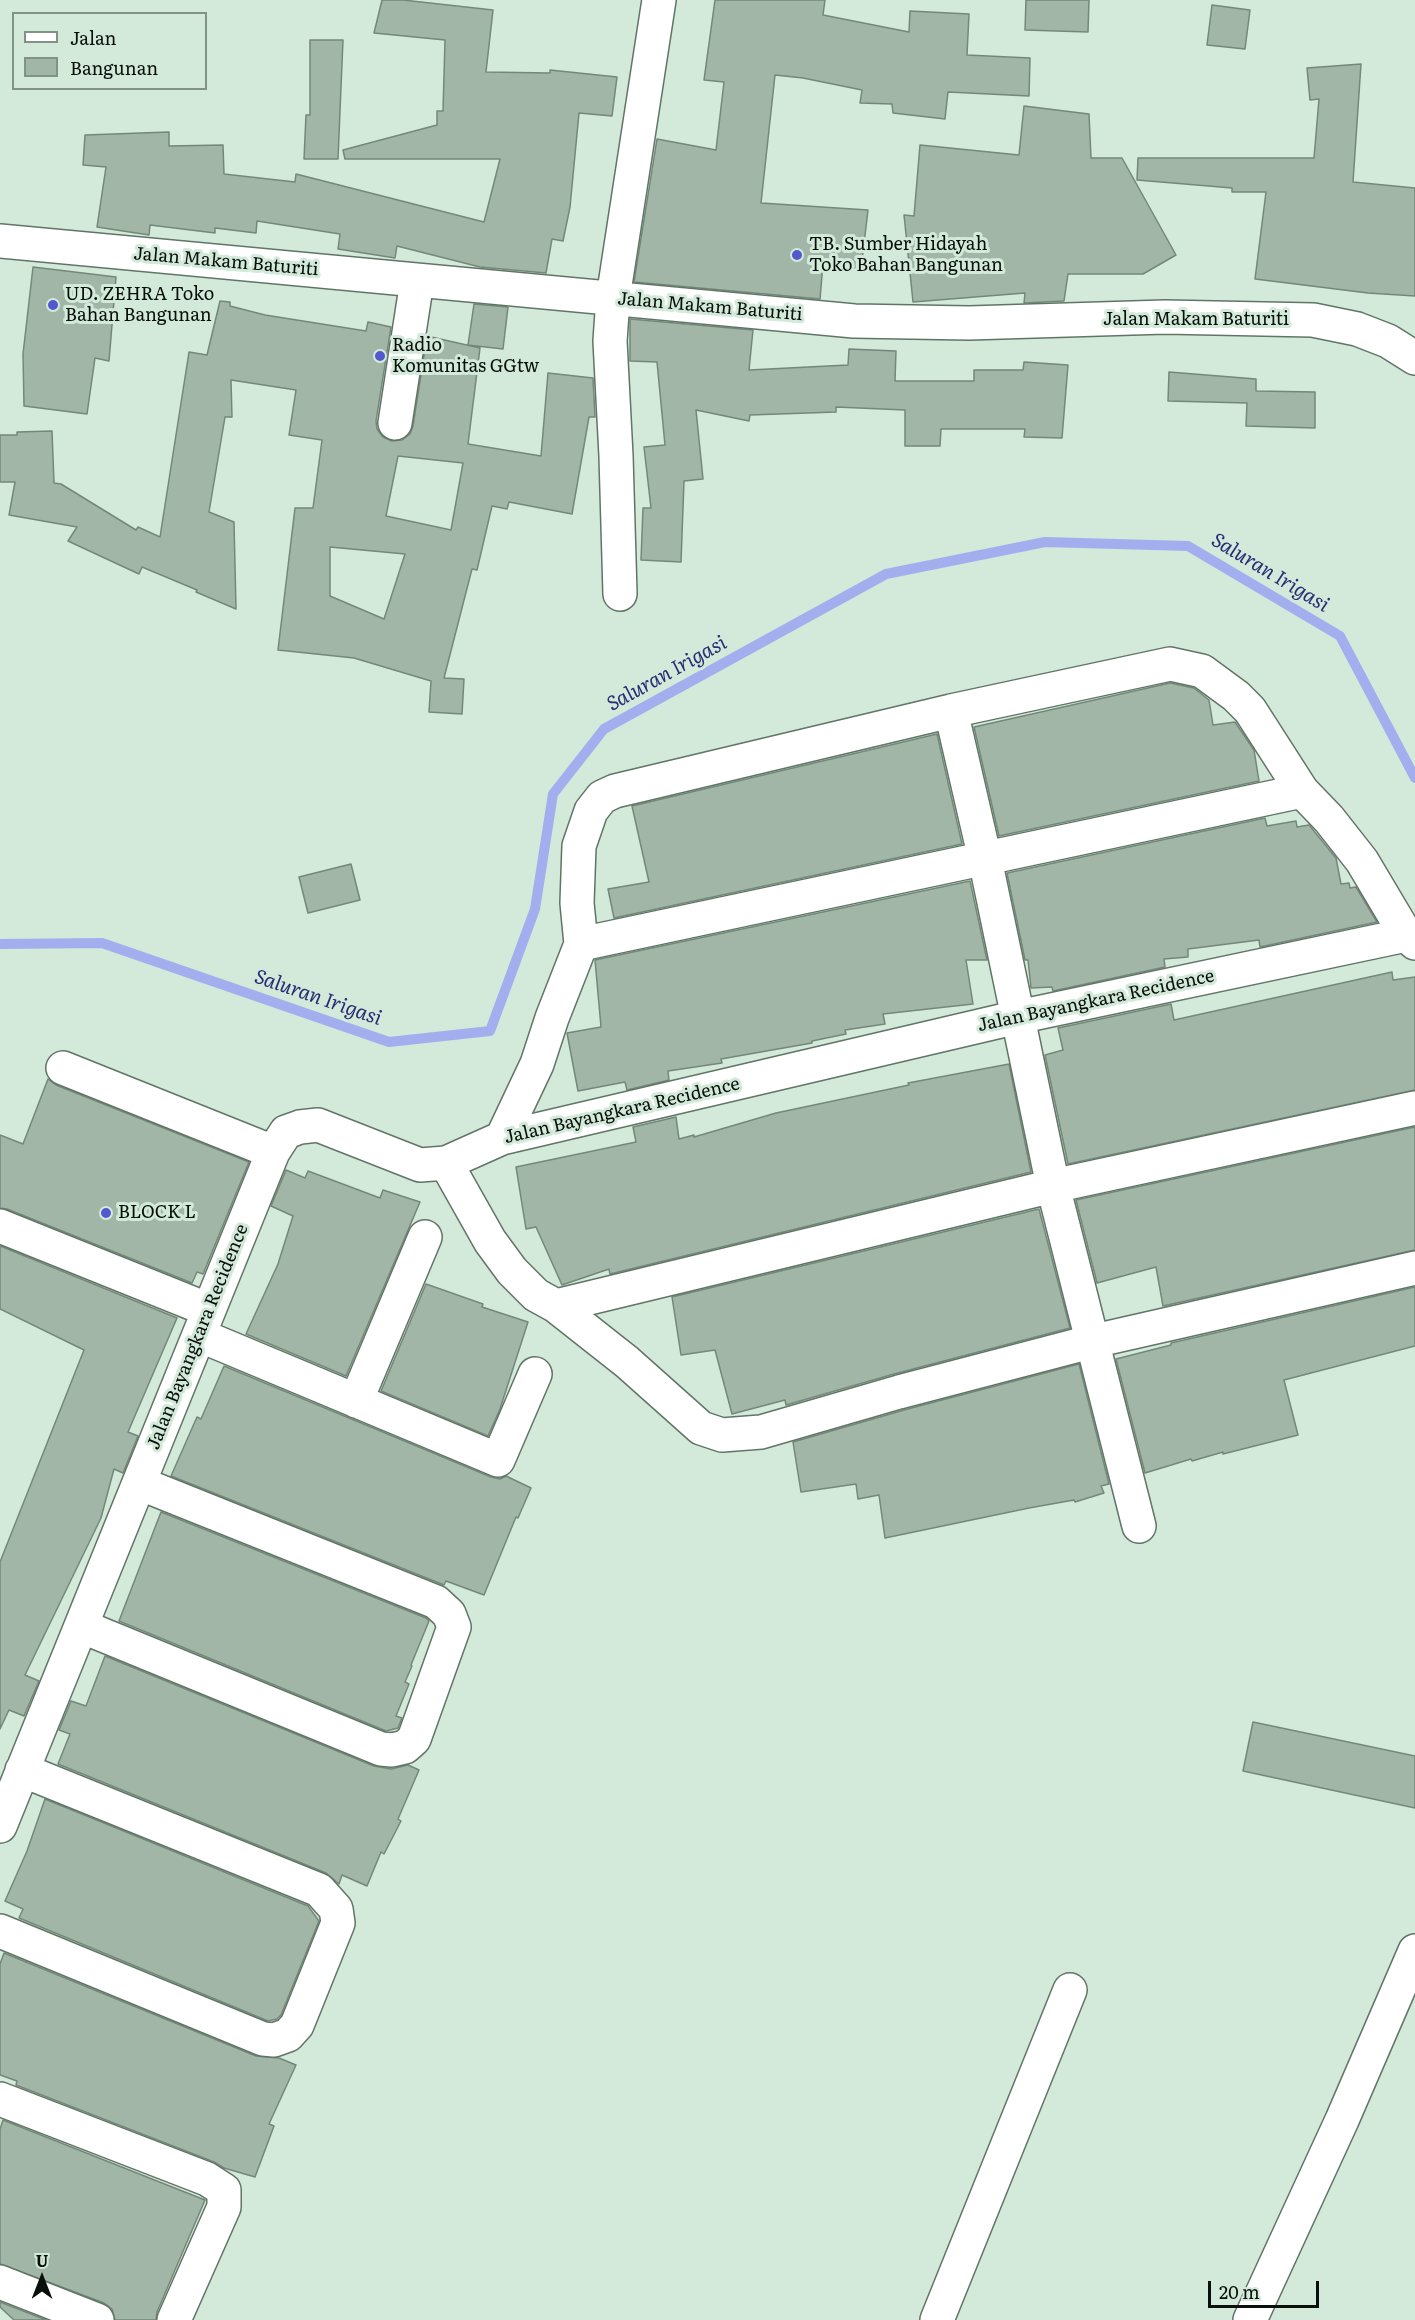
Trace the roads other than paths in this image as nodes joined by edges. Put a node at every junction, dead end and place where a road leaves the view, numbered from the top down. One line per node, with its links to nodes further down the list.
1 (659, 0): 4 (street)
2 (0, 241): 3 (street, Jalan Makam Baturiti)
3 (417, 280): 4 (street, Jalan Makam Baturiti); 6 (street)
4 (613, 298): 5 (street, Jalan Makam Baturiti); 7 (street)
5 (1415, 358)
6 (395, 423)
7 (620, 594)
8 (951, 711): 9 (street); 10 (street); 12 (street)
9 (1302, 791): 10 (street); 11 (street)
10 (985, 859): 12 (street); 13 (street)
11 (1410, 939): 13 (street, Jalan Bayangkara Recidence)
12 (581, 944): 16 (street)
13 (1018, 1017): 16 (street, Jalan Bayangkara Recidence); 19 (street)
14 (63, 1068): 17 (street)
15 (1415, 1108): 19 (street)
16 (502, 1138): 18 (street, Jalan Bayangkara Recidence)
17 (273, 1152): 18 (street, Jalan Bayangkara Recidence); 24 (street, Jalan Bayangkara Recidence)
18 (446, 1163): 23 (street)
19 (1053, 1186): 23 (street); 25 (street)
20 (0, 1226): 24 (street)
21 (425, 1237): 27 (street)
22 (1415, 1268): 25 (street)
23 (556, 1306): 25 (street)
24 (204, 1323): 27 (street); 28 (street, Jalan Bayangkara Recidence)
25 (1094, 1341): 29 (street)
26 (535, 1374): 27 (street)
27 (356, 1401)
28 (139, 1483): 30 (street, Jalan Bayangkara Recidence); 30 (street)
29 (1140, 1526)
30 (81, 1626): 31 (street, Jalan Bayangkara Recidence)
31 (22, 1770): 32 (street, Jalan Bayangkara Recidence); 33 (street)
32 (0, 1826)
33 (0, 1931)
34 (1415, 1951): 41 (street)
35 (1070, 1990): 40 (street)
36 (0, 2099): 39 (street)
37 (0, 2282): 38 (street)
38 (96, 2320)
39 (174, 2320)
40 (937, 2320)
41 (1250, 2320)

